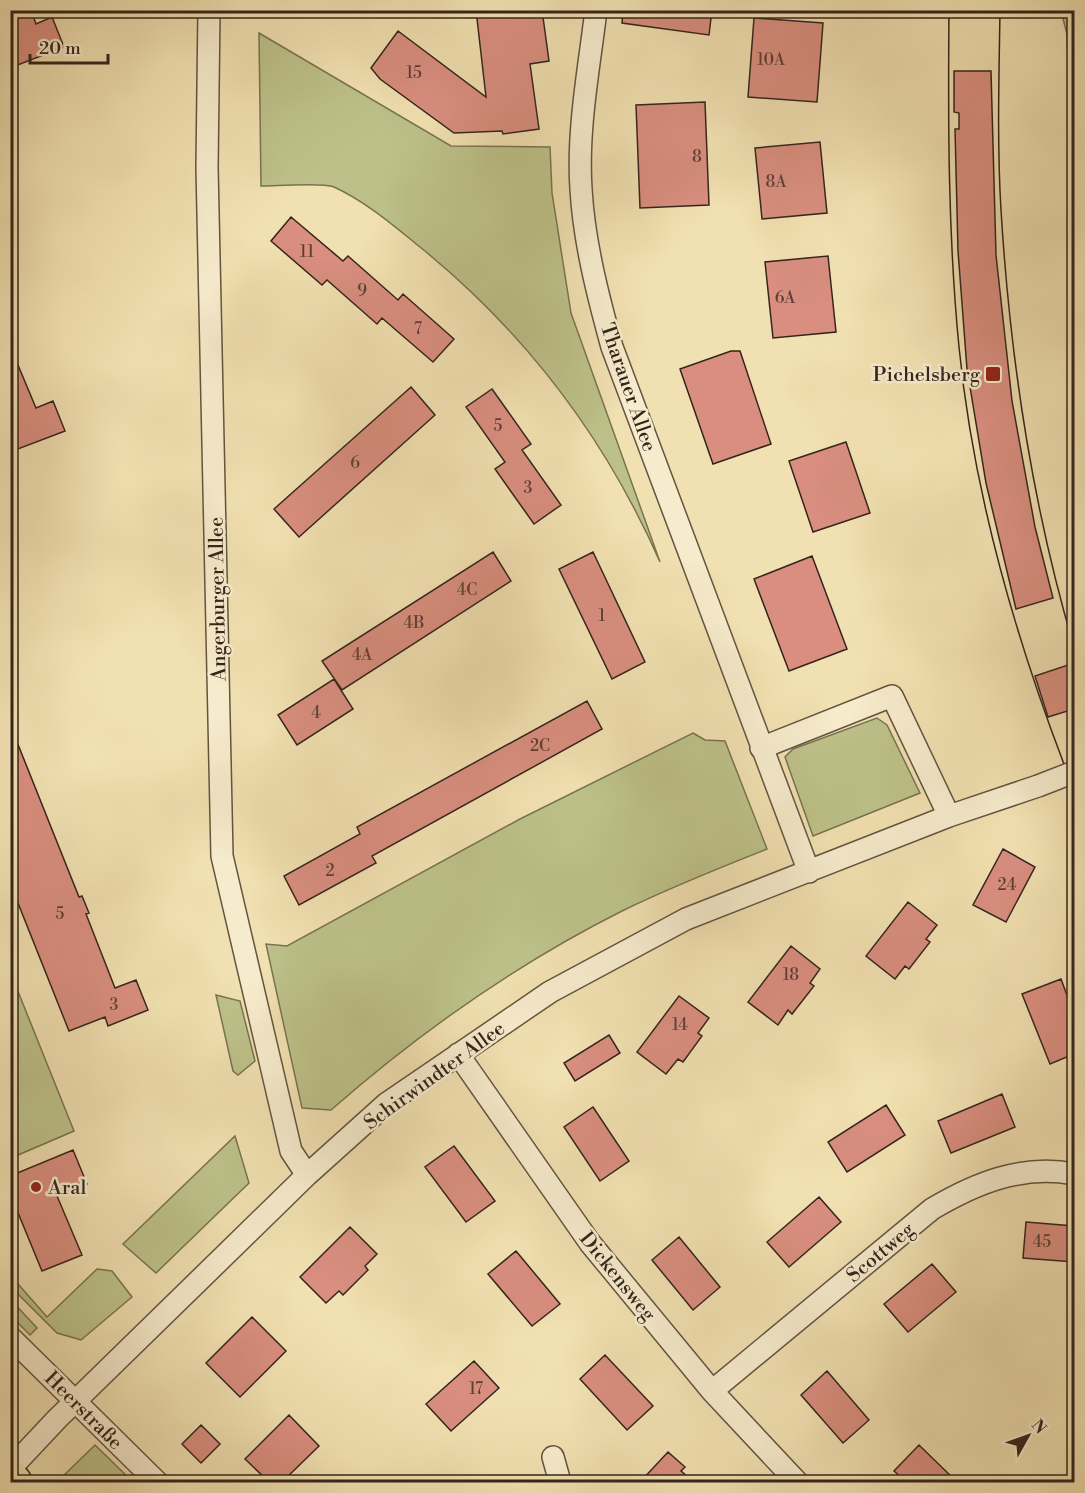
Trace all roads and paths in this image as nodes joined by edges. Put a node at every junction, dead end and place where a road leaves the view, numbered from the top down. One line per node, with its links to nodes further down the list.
1 (209, 10): 9 (street, Angerburger Allee)
2 (596, 10): 3 (street, Tharauer Allee)
3 (761, 748): 5 (street); 6 (street, Tharauer Allee)
4 (1074, 772): 5 (street, Schirwindter Allee, bridge)
5 (949, 816): 6 (street, Schirwindter Allee)
6 (809, 872): 7 (street, Schirwindter Allee)
7 (459, 1054): 9 (street, Schirwindter Allee); 11 (street, Dickensweg)
8 (1074, 1174): 11 (street, Scottweg)
9 (308, 1175): 12 (street, Schirwindter Allee)
10 (10, 1337): 12 (street, Heerstraße)
11 (712, 1391): 19 (street, Dickensweg)
12 (75, 1402): 14 (street, Schirwindter Allee); 17 (street, Heerstraße)
13 (553, 1457): 18 (street)
14 (10, 1469)
15 (10, 1476): 16 (main road)
16 (15, 1482)
17 (157, 1482)
18 (560, 1482)
19 (797, 1482)

